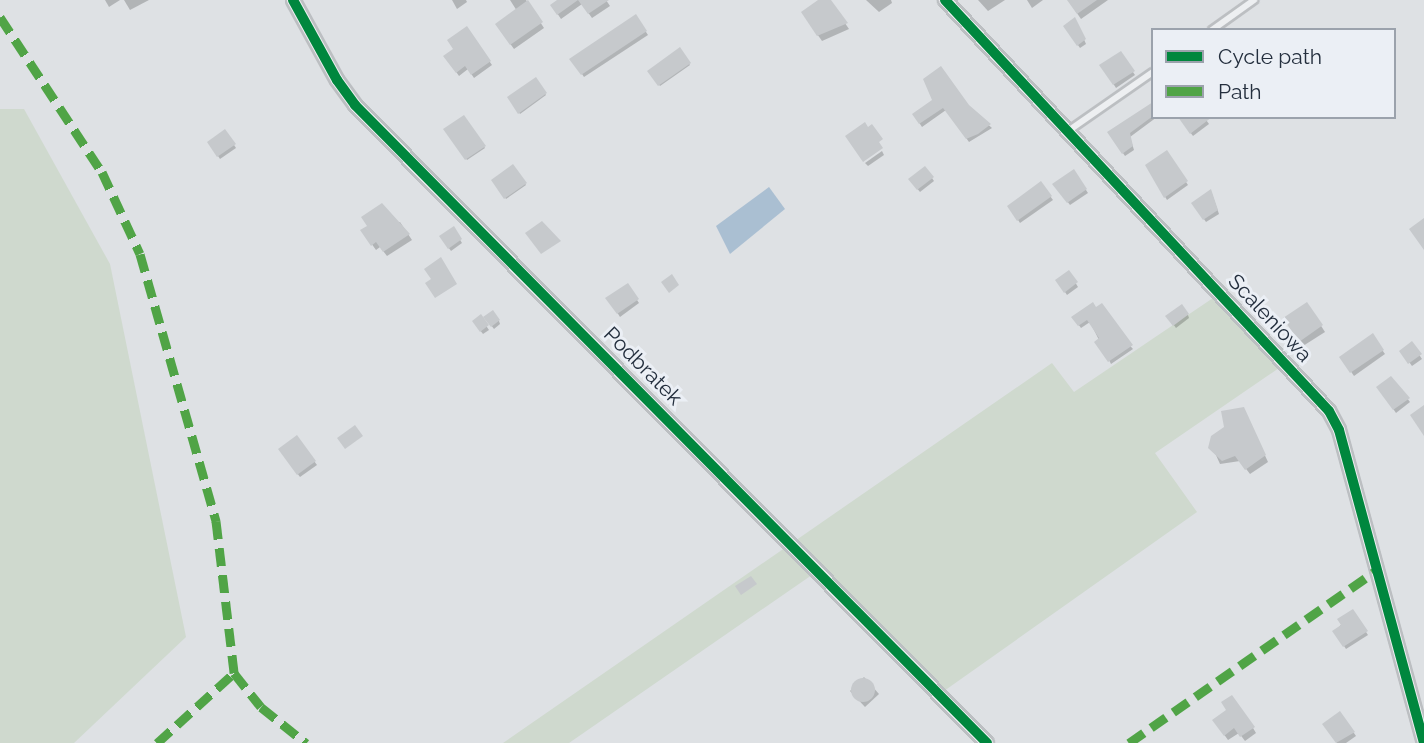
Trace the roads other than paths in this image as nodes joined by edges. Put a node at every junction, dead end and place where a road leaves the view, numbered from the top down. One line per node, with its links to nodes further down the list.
1 (293, 0): 7 (street, Podbratek)
2 (945, 0): 6 (street, Scaleniowa)
3 (1254, 0): 4 (lane)
4 (1215, 28)
5 (1151, 73): 6 (lane)
6 (1069, 131): 8 (street, Scaleniowa)
7 (987, 743)
8 (1424, 743)

